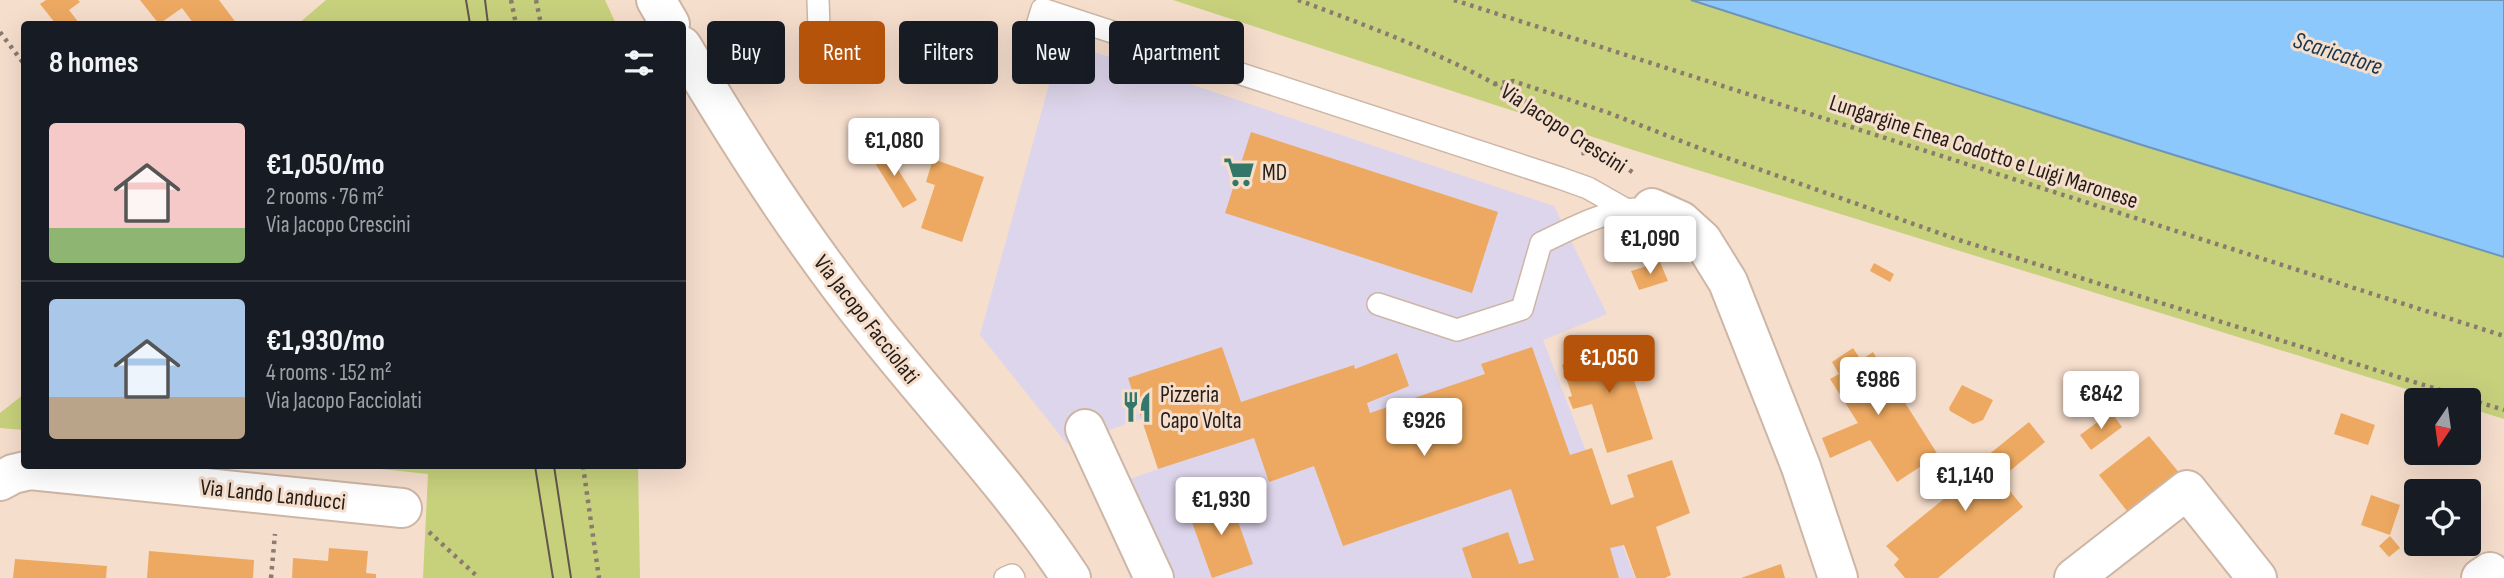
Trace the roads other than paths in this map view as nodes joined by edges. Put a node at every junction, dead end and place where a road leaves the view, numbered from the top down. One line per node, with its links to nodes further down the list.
1 (656, 0): 3 (street)
2 (818, 0): 4 (lane)
3 (668, 21)
4 (819, 21)
5 (1038, 21): 6 (lane)
6 (1079, 21)
7 (1095, 26): 9 (lane)
8 (686, 53): 16 (street, Via Jacopo Facciolati)
9 (1639, 209): 10 (lane); 18 (street)
10 (1378, 304)
11 (1085, 429): 17 (street)
12 (0, 481): 13 (street, Via Lando Landucci)
13 (402, 508)
14 (1006, 578): 15 (lane)
15 (1014, 578)
16 (1072, 578)
17 (1154, 578)
18 (1838, 578)
19 (2074, 578): 20 (street)
20 (2257, 578)

